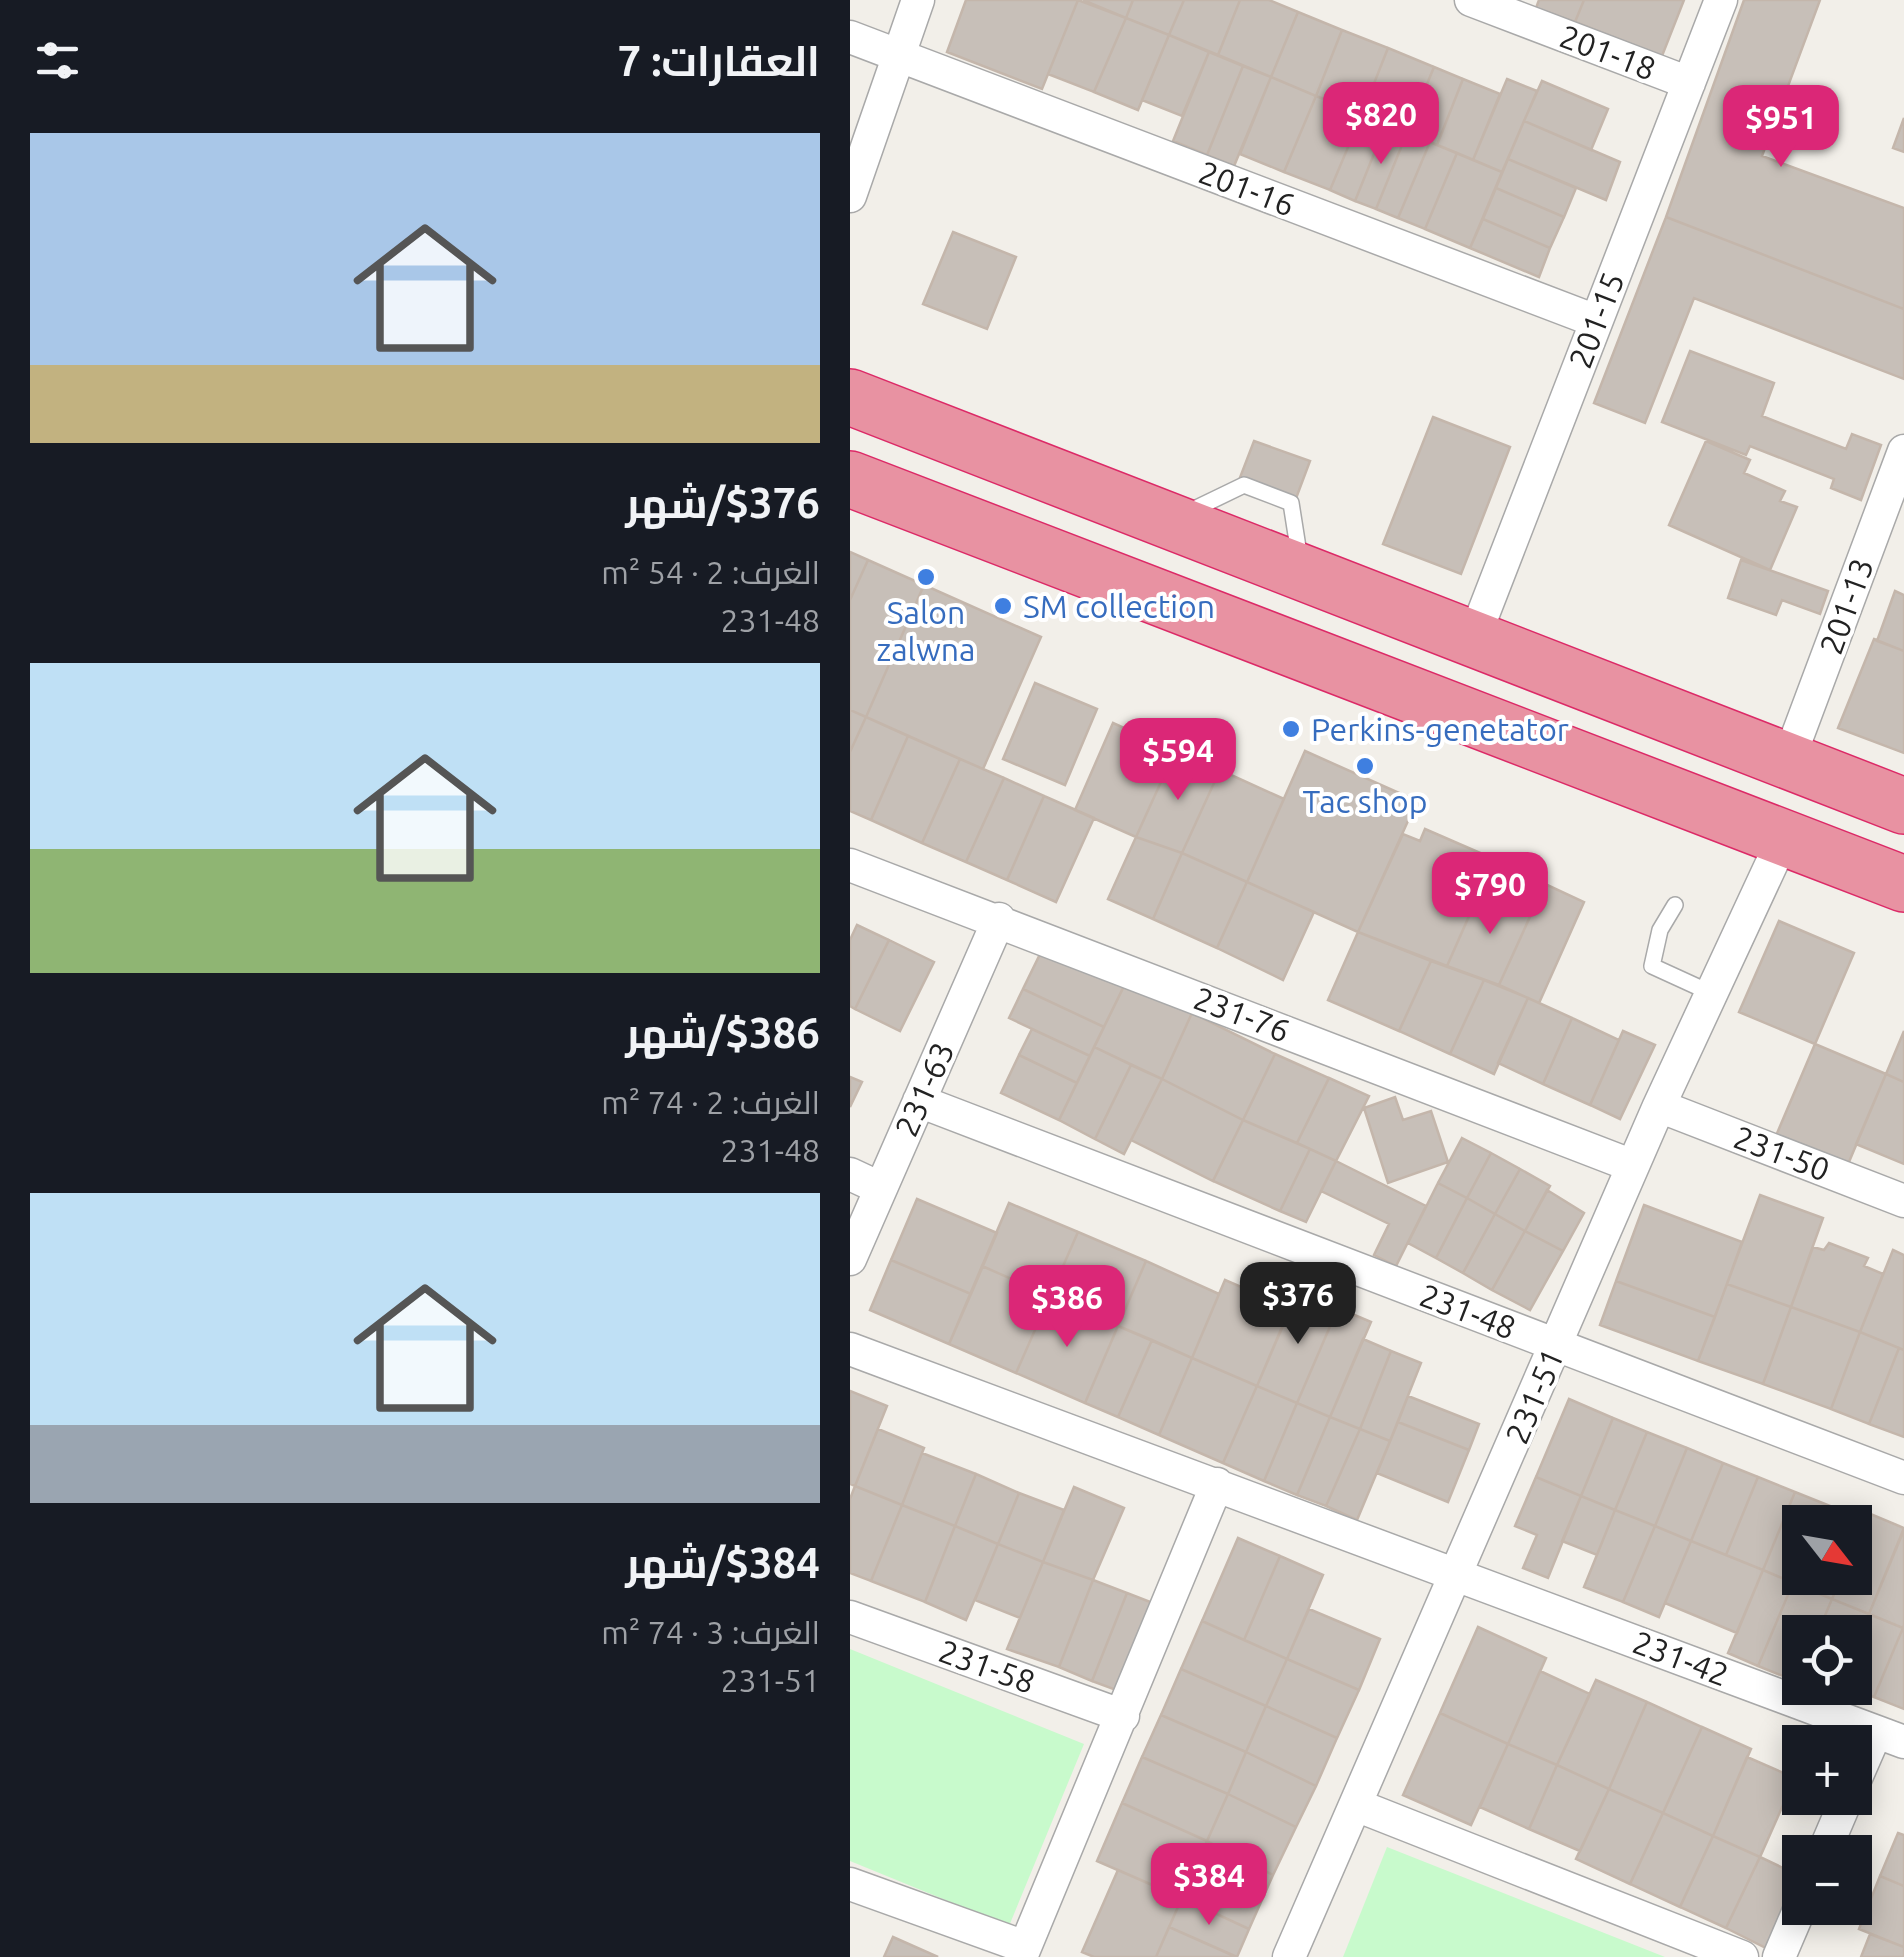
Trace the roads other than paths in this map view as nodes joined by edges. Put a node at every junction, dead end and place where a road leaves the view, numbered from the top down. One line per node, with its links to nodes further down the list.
1 (918, 0): 5 (street)
2 (1471, 0): 6 (street, 201-18)
3 (1720, 0): 6 (street, 201-15)
4 (850, 37): 5 (street, 201-16)
5 (899, 56): 7 (street); 8 (street, 201-16)
6 (1689, 82): 8 (street, 201-15)
7 (850, 196)
8 (1596, 321): 13 (street, 201-15)
9 (850, 397): 13 (highway)
10 (1904, 451): 12 (street, 201-13)
11 (850, 480): 16 (highway)
12 (1897, 491): 17 (street, 201-13)
13 (1472, 640): 14 (highway)
14 (1590, 685): 15 (highway); 16 (highway)
15 (1706, 731): 17 (highway); 18 (highway)
16 (1565, 753): 18 (highway)
17 (1788, 762): 19 (highway)
18 (1688, 800): 20 (highway)
19 (1904, 806)
20 (1784, 837): 22 (highway); 25 (street, 231-51)
21 (850, 865): 24 (street, 231-76)
22 (1904, 884)
23 (1675, 906): 25 (lane)
24 (999, 919): 26 (street, 231-63); 28 (street, 231-76)
25 (1711, 993): 27 (street, 231-51)
26 (920, 1101): 30 (street, 231-63); 33 (street, 231-48)
27 (1659, 1106): 28 (street, 231-51); 31 (street, 231-50)
28 (1633, 1166): 33 (street, 231-51)
29 (850, 1174): 30 (street)
30 (880, 1188): 32 (street, 231-63)
31 (1904, 1201)
32 (850, 1259)
33 (1555, 1344): 35 (street, 231-48); 37 (street, 231-51)
34 (850, 1349): 36 (street, 231-42)
35 (1904, 1478)
36 (1217, 1484): 37 (street, 231-42); 39 (street)
37 (1458, 1573): 40 (street, 231-42); 42 (street, 231-51)
38 (850, 1617): 39 (street, 231-58)
39 (1123, 1716): 45 (street)
40 (1890, 1737): 41 (street)
41 (1872, 1759)
42 (1356, 1805): 46 (street, 231-51); 47 (street)
43 (850, 1884): 45 (street)
44 (1793, 1925): 48 (street)
45 (1023, 1952)
46 (1290, 1957)
47 (1742, 1957)
48 (1779, 1957)

